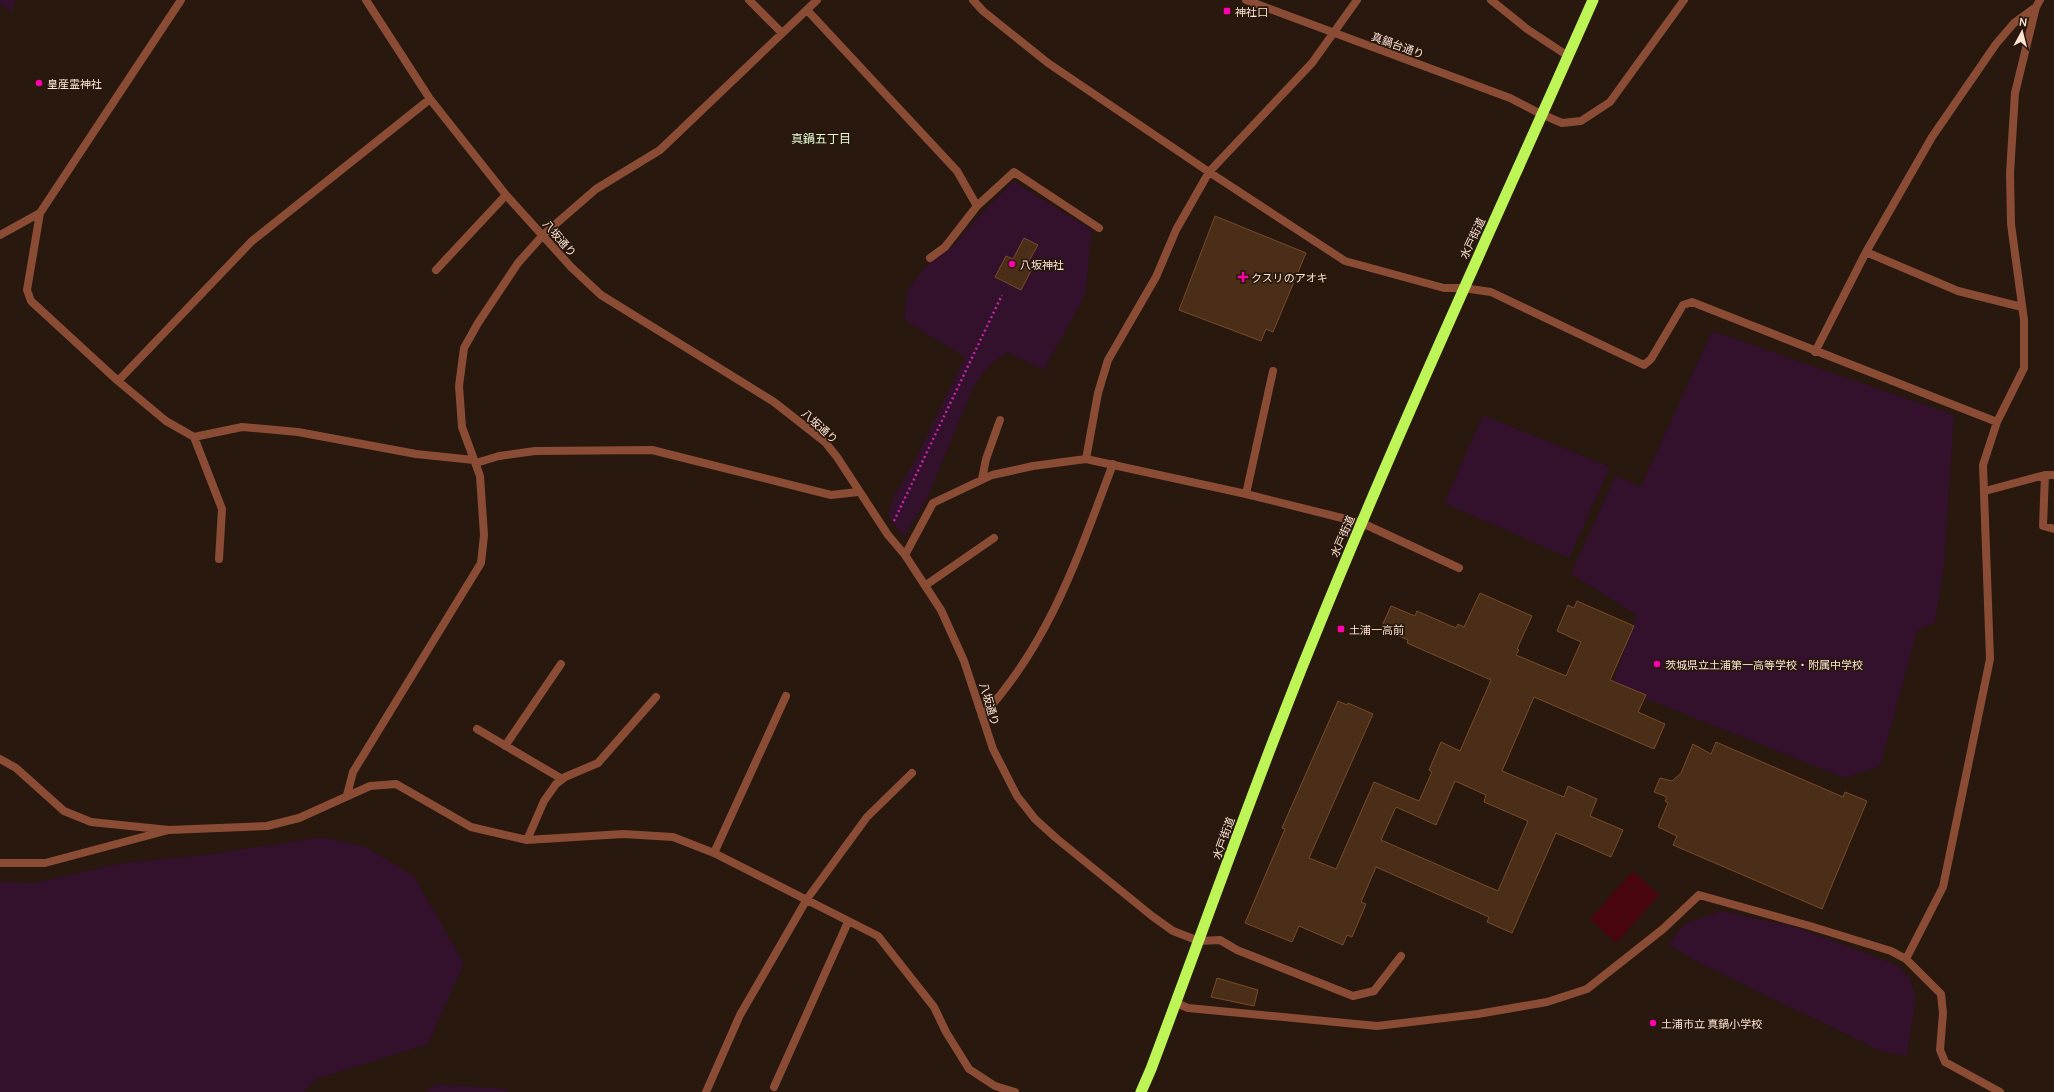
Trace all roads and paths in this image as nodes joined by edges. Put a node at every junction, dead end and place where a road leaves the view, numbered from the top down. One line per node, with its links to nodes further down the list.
1 (181, 0): 21 (street)
2 (366, 0): 16 (street, 八坂通り)
3 (749, 0): 14 (street)
4 (817, 0): 12 (street)
5 (973, 0): 18 (street)
6 (1246, 0): 13 (street, 真鍋台通り)
7 (1357, 0): 13 (street)
8 (1491, 0): 15 (street)
9 (1593, 0): 15 (highway, 水戸街道)
10 (1684, 0): 17 (street, 真鍋台通り)
11 (2038, 4): 25 (street); 30 (street)
12 (807, 10): 14 (street); 20 (street)
13 (1333, 32): 17 (street, 真鍋台通り); 18 (street)
14 (782, 33): 24 (street)
15 (1568, 56): 17 (highway, 水戸街道)
16 (430, 99): 19 (street, 八坂通り); 33 (street)
17 (1541, 114): 28 (highway, 水戸街道)
18 (1209, 172): 28 (street); 37 (street)
19 (506, 195): 24 (street, 八坂通り); 27 (street)
20 (977, 206): 22 (street); 26 (street)
21 (40, 213): 23 (street); 33 (street)
22 (1099, 228)
23 (0, 235)
24 (543, 235): 38 (street); 44 (street, 八坂通り)
25 (1866, 252): 30 (street); 31 (street)
26 (930, 258)
27 (436, 270)
28 (1463, 288): 31 (street); 46 (highway, 水戸街道)
29 (1002, 295): 48 (path)
30 (2022, 307): 35 (street)
31 (1815, 352): 35 (street)
32 (1273, 371): 45 (street)
33 (118, 381): 36 (street)
34 (1000, 420): 42 (street)
35 (1997, 422): 43 (street)
36 (194, 437): 38 (street); 51 (street)
37 (1086, 459): 39 (street); 42 (street)
38 (475, 462): 44 (street); 63 (street)
39 (1113, 464): 45 (street); 57 (street)
40 (2045, 474): 41 (street); 43 (street); 47 (street)
41 (2054, 475)
42 (982, 479): 50 (street)
43 (1985, 491): 72 (street)
44 (858, 492): 48 (street, 八坂通り)
45 (1246, 494): 46 (street)
46 (1362, 523): 52 (street); 70 (highway, 水戸街道)
47 (2054, 529)
48 (888, 535): 50 (street, 八坂通り)
49 (994, 538): 53 (street)
50 (905, 555): 53 (street, 八坂通り)
51 (219, 559)
52 (1459, 568)
53 (926, 585): 57 (street, 八坂通り)
54 (561, 664): 59 (street)
55 (786, 696): 66 (street)
56 (656, 697): 62 (street)
57 (982, 716): 70 (street, 八坂通り)
58 (476, 729): 59 (street)
59 (505, 746): 62 (street)
60 (0, 760): 64 (street)
61 (912, 773): 68 (street)
62 (562, 779): 65 (street)
63 (348, 795): 64 (street); 65 (street)
64 (169, 830): 67 (street)
65 (527, 840): 66 (street)
66 (714, 853): 68 (street)
67 (0, 863)
68 (807, 899): 69 (street); 76 (street)
69 (848, 922): 74 (street); 77 (street)
70 (1199, 941): 71 (street); 73 (highway, 水戸街道)
71 (1401, 956)
72 (1906, 959): 73 (street); 75 (street)
73 (1176, 1003): 78 (highway, 水戸街道)
74 (774, 1087)
75 (1991, 1090): 79 (street)
76 (706, 1092)
77 (1015, 1092)
78 (1140, 1092)
79 (2000, 1092)

